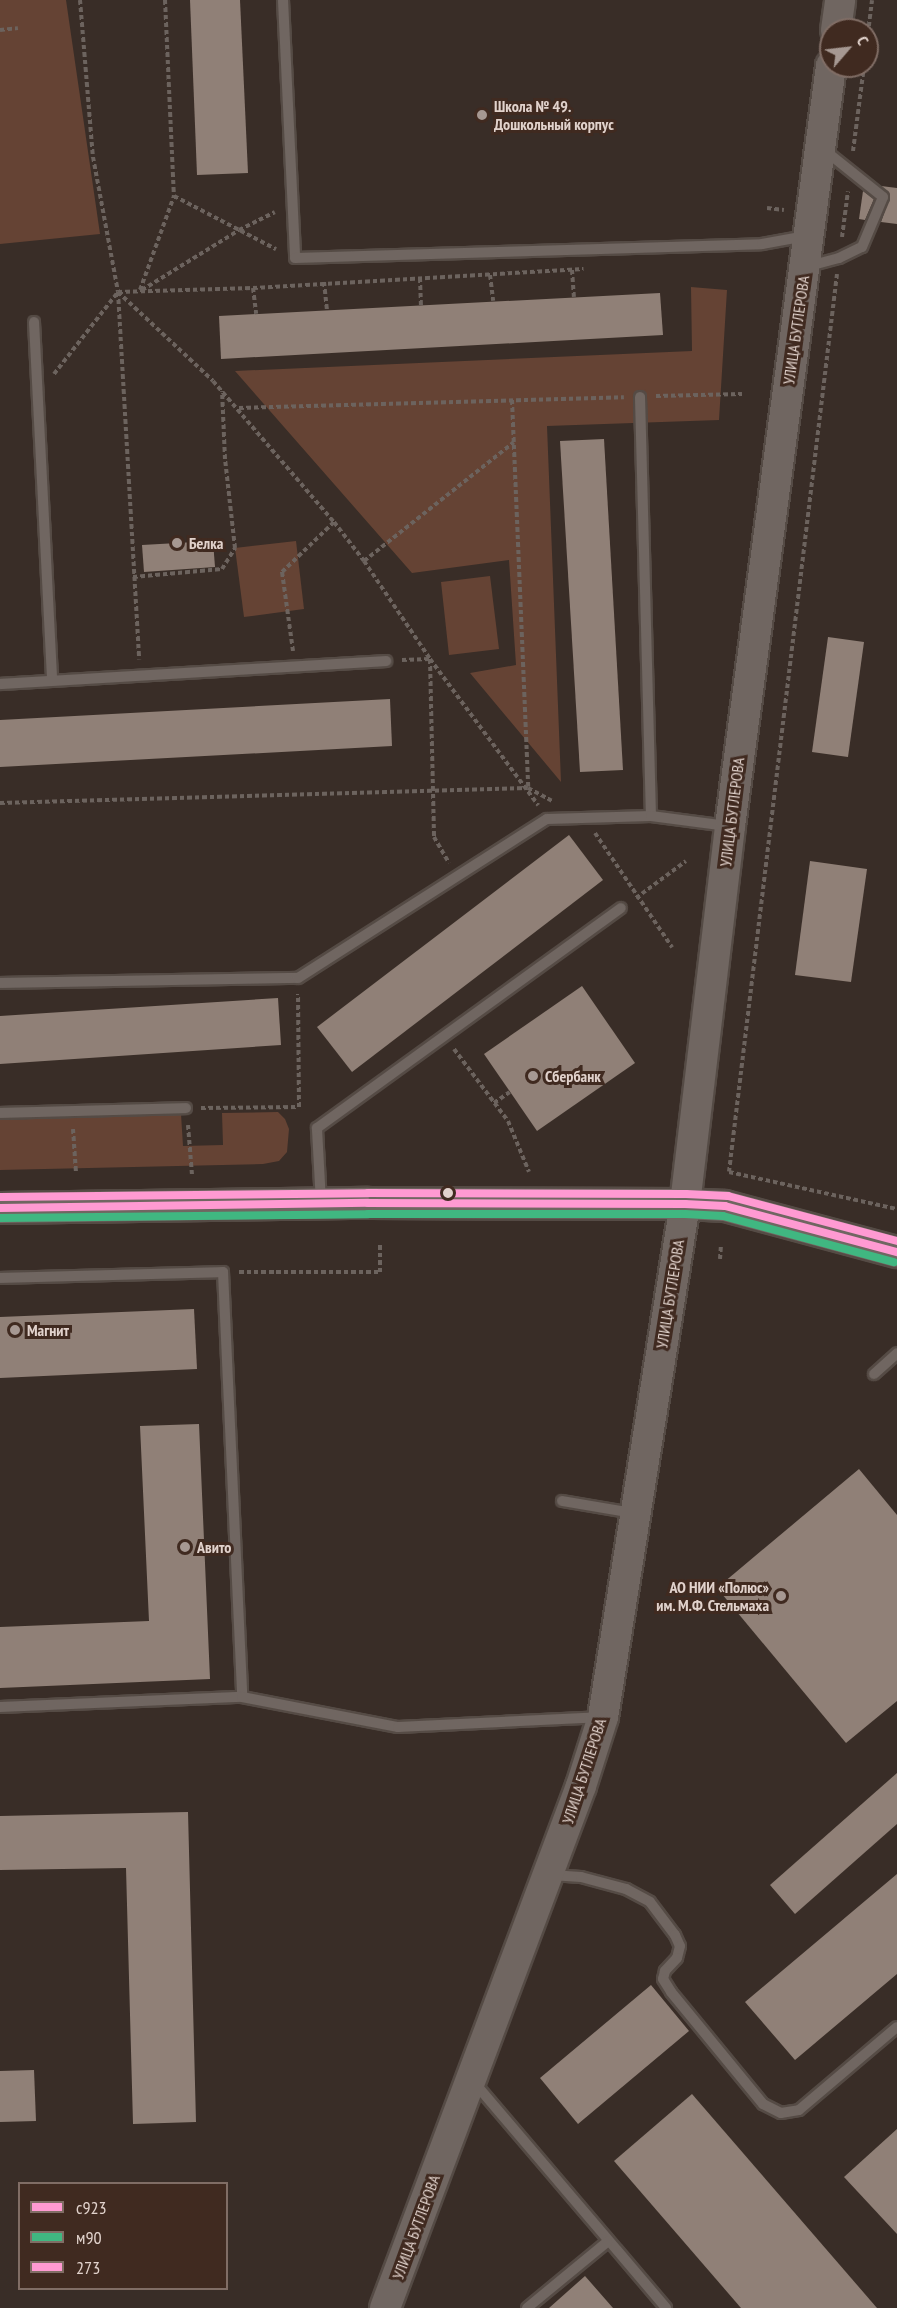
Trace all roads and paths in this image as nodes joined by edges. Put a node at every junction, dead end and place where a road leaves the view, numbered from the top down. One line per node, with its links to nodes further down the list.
1 (80, 0): 28 (path)
2 (165, 0): 14 (path)
3 (283, 0): 15 (lane)
4 (840, 0): 6 (street)
5 (872, 0): 7 (path)
6 (838, 18)
7 (870, 18)
8 (18, 28): 9 (path)
9 (0, 30)
10 (829, 78): 12 (street, УЛИЦА БУТЛЕРОВА)
11 (862, 78): 13 (path)
12 (820, 147): 13 (lane); 17 (street, УЛИЦА БУТЛЕРОВА)
13 (850, 171): 19 (path); 19 (lane)
14 (174, 196): 16 (path); 27 (path)
15 (292, 204): 16 (path); 18 (lane)
16 (239, 230): 18 (path); 27 (path)
17 (809, 235): 18 (lane); 20 (street, УЛИЦА БУТЛЕРОВА)
18 (295, 258)
19 (839, 258): 20 (lane); 76 (path)
20 (805, 267): 56 (street, УЛИЦА БУТЛЕРОВА)
21 (584, 269): 22 (path)
22 (572, 270): 23 (path); 29 (path)
23 (490, 275): 24 (path); 30 (path)
24 (420, 278): 25 (path); 31 (path)
25 (324, 282): 26 (path); 32 (path)
26 (252, 288): 27 (path); 33 (path)
27 (139, 291): 28 (path)
28 (118, 292): 35 (path); 36 (path); 44 (path)
29 (574, 297)
30 (493, 301)
31 (421, 305)
32 (327, 310)
33 (256, 314)
34 (34, 322): 36 (lane)
35 (222, 391): 40 (path); 44 (path)
36 (38, 393): 49 (lane)
37 (742, 394): 38 (path)
38 (640, 397): 39 (path); 54 (lane)
39 (512, 400): 40 (path); 41 (path)
40 (239, 408): 42 (path)
41 (514, 442): 43 (path); 51 (path)
42 (334, 522): 43 (path); 47 (path)
43 (364, 561): 45 (path)
44 (133, 577): 48 (path)
45 (430, 659): 46 (path); 51 (path); 52 (path)
46 (386, 661): 47 (lane)
47 (296, 666): 48 (lane)
48 (140, 675): 49 (lane)
49 (52, 680): 50 (lane)
50 (0, 684)
51 (528, 788): 52 (path)
52 (433, 791): 53 (path); 57 (path)
53 (0, 803)
54 (651, 816): 55 (lane); 56 (lane)
55 (585, 818): 59 (path); 62 (lane)
56 (730, 826): 73 (street, УЛИЦА БУТЛЕРОВА)
57 (443, 853)
58 (686, 861): 59 (path)
59 (637, 897): 60 (path); 61 (path)
60 (621, 908): 64 (lane)
61 (672, 947)
62 (298, 978): 63 (lane); 67 (path)
63 (0, 983)
64 (444, 1036): 66 (path); 74 (lane)
65 (510, 1092): 66 (path)
66 (494, 1103): 70 (path)
67 (186, 1108): 68 (lane); 72 (path)
68 (72, 1110): 69 (lane); 71 (path)
69 (0, 1113)
70 (529, 1172)
71 (76, 1173)
72 (192, 1175)
73 (685, 1204): 74 (street); 79 (street); 86 (street, УЛИЦА БУТЛЕРОВА)
74 (321, 1205): 75 (street)
75 (0, 1208)
76 (897, 1209)
77 (380, 1242): 81 (path)
78 (721, 1244): 80 (path)
79 (897, 1252)
80 (720, 1259)
81 (223, 1272): 82 (lane); 87 (lane)
82 (0, 1278)
83 (897, 1353): 84 (lane)
84 (874, 1374)
85 (562, 1501): 86 (lane)
86 (635, 1513): 89 (street, УЛИЦА БУТЛЕРОВА)
87 (242, 1696): 88 (lane); 89 (lane)
88 (0, 1707)
89 (603, 1717): 90 (street, УЛИЦА БУТЛЕРОВА)
90 (548, 1874): 91 (lane); 92 (street, УЛИЦА БУТЛЕРОВА)
91 (897, 2027)
92 (471, 2079): 93 (lane); 94 (street, УЛИЦА БУТЛЕРОВА)
93 (607, 2242): 95 (lane); 96 (lane)
94 (386, 2308)
95 (527, 2308)
96 (666, 2308)

